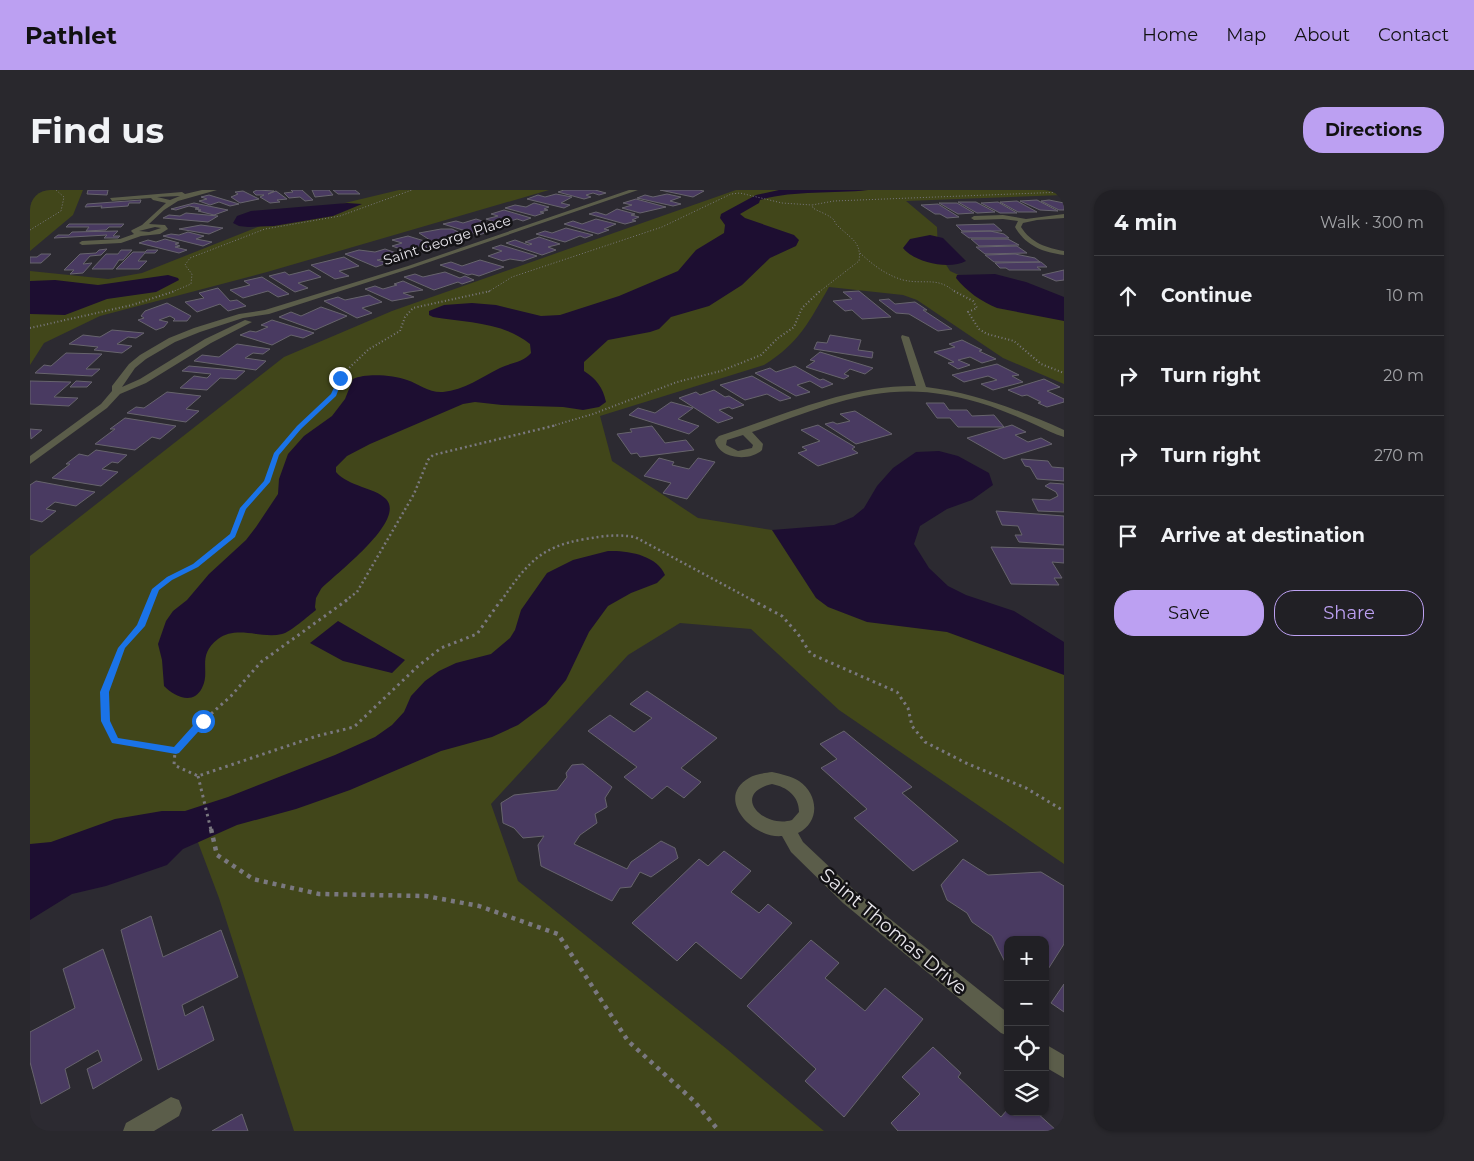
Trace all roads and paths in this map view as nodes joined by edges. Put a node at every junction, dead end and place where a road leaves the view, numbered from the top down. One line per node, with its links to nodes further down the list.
1 (56, 190): 15 (path)
2 (214, 190): 6 (street)
3 (412, 190): 21 (path)
4 (635, 190): 20 (street, Saint George Place)
5 (1064, 192): 10 (path)
6 (188, 195): 7 (street); 9 (street)
7 (154, 196): 8 (street); 9 (street)
8 (112, 199)
9 (169, 202): 14 (street)
10 (812, 205): 18 (path); 29 (path)
11 (1064, 216): 13 (street)
12 (974, 218): 13 (street)
13 (1024, 220): 19 (street)
14 (145, 226): 16 (street); 16 (street)
15 (30, 230)
16 (140, 234): 17 (street)
17 (82, 243)
18 (860, 253): 23 (path); 29 (path)
19 (1064, 253)
20 (266, 312): 25 (street, Saint George Place); 25 (street, Saint George Place)
21 (30, 328)
22 (905, 337): 24 (street)
23 (1064, 373)
24 (922, 389): 26 (street); 27 (street)
25 (117, 392): 28 (street, Saint George Place)
26 (745, 431)
27 (1064, 434)
28 (30, 461)
29 (176, 751): 30 (path)
30 (198, 776): 31 (path); 38 (path)
31 (1064, 811)
32 (787, 829): 33 (street, Saint Thomas Drive)
33 (1004, 1023)
34 (1049, 1057): 35 (street)
35 (1064, 1068)
36 (171, 1108): 37 (street)
37 (134, 1131)
38 (718, 1131)

